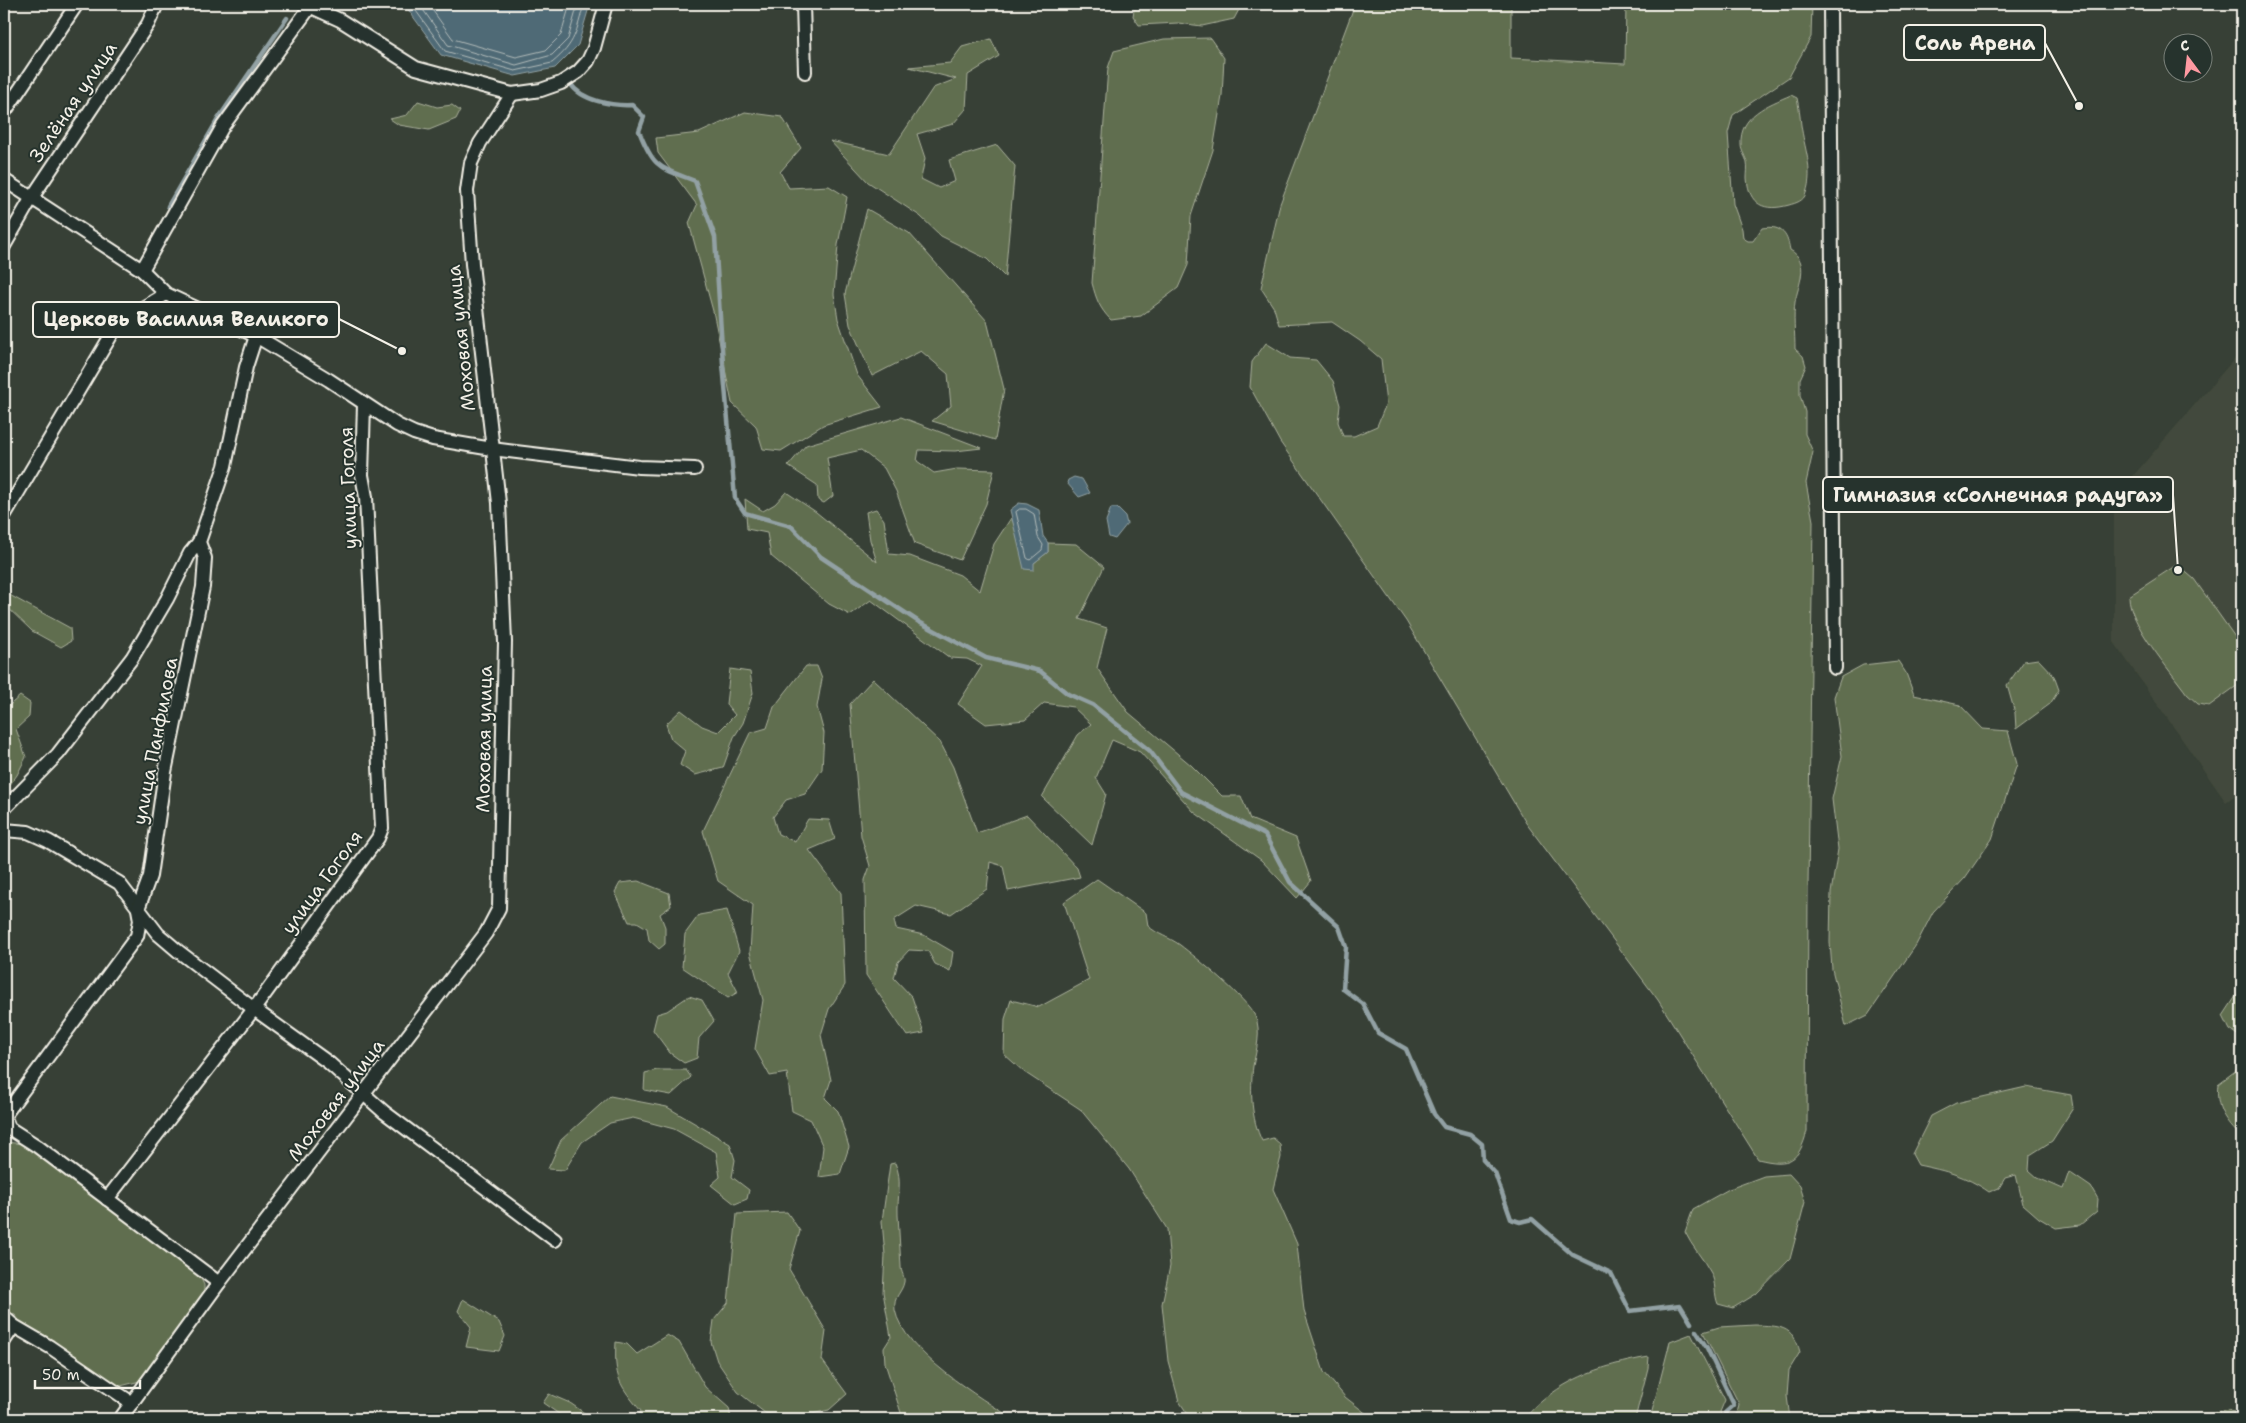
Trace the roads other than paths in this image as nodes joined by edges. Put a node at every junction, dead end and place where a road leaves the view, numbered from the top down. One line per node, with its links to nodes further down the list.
1 (77, 4): 9 (street)
2 (157, 4): 11 (street, Зелёная улица)
3 (606, 4): 8 (street)
4 (803, 4): 7 (street)
5 (1830, 4): 21 (street)
6 (307, 5): 8 (street); 13 (street)
7 (805, 72)
8 (512, 94): 17 (street, Моховая улица)
9 (4, 113)
10 (4, 180): 11 (street)
11 (31, 199): 12 (street, Зелёная улица); 13 (street)
12 (4, 246)
13 (142, 270): 14 (street)
14 (166, 294): 15 (street); 19 (street)
15 (256, 336): 16 (street); 20 (street, улица Панфилова)
16 (364, 404): 17 (street); 25 (street, улица Гоголя)
17 (492, 449): 18 (street); 26 (street, Моховая улица)
18 (695, 469)
19 (4, 516)
20 (199, 542): 22 (street); 24 (street, улица Панфилова)
21 (1835, 668)
22 (4, 809)
23 (4, 830): 24 (street)
24 (138, 909): 25 (street); 27 (street, улица Панфилова)
25 (254, 1010): 26 (street); 28 (street, улица Гоголя)
26 (364, 1094): 29 (street); 30 (street, Моховая улица)
27 (4, 1115): 28 (street)
28 (107, 1199): 30 (street)
29 (554, 1240)
30 (219, 1283): 34 (street, Моховая улица)
31 (4, 1316): 32 (street)
32 (14, 1326): 33 (street); 34 (street)
33 (4, 1341)
34 (132, 1403): 35 (street, Моховая улица)
35 (120, 1419)

